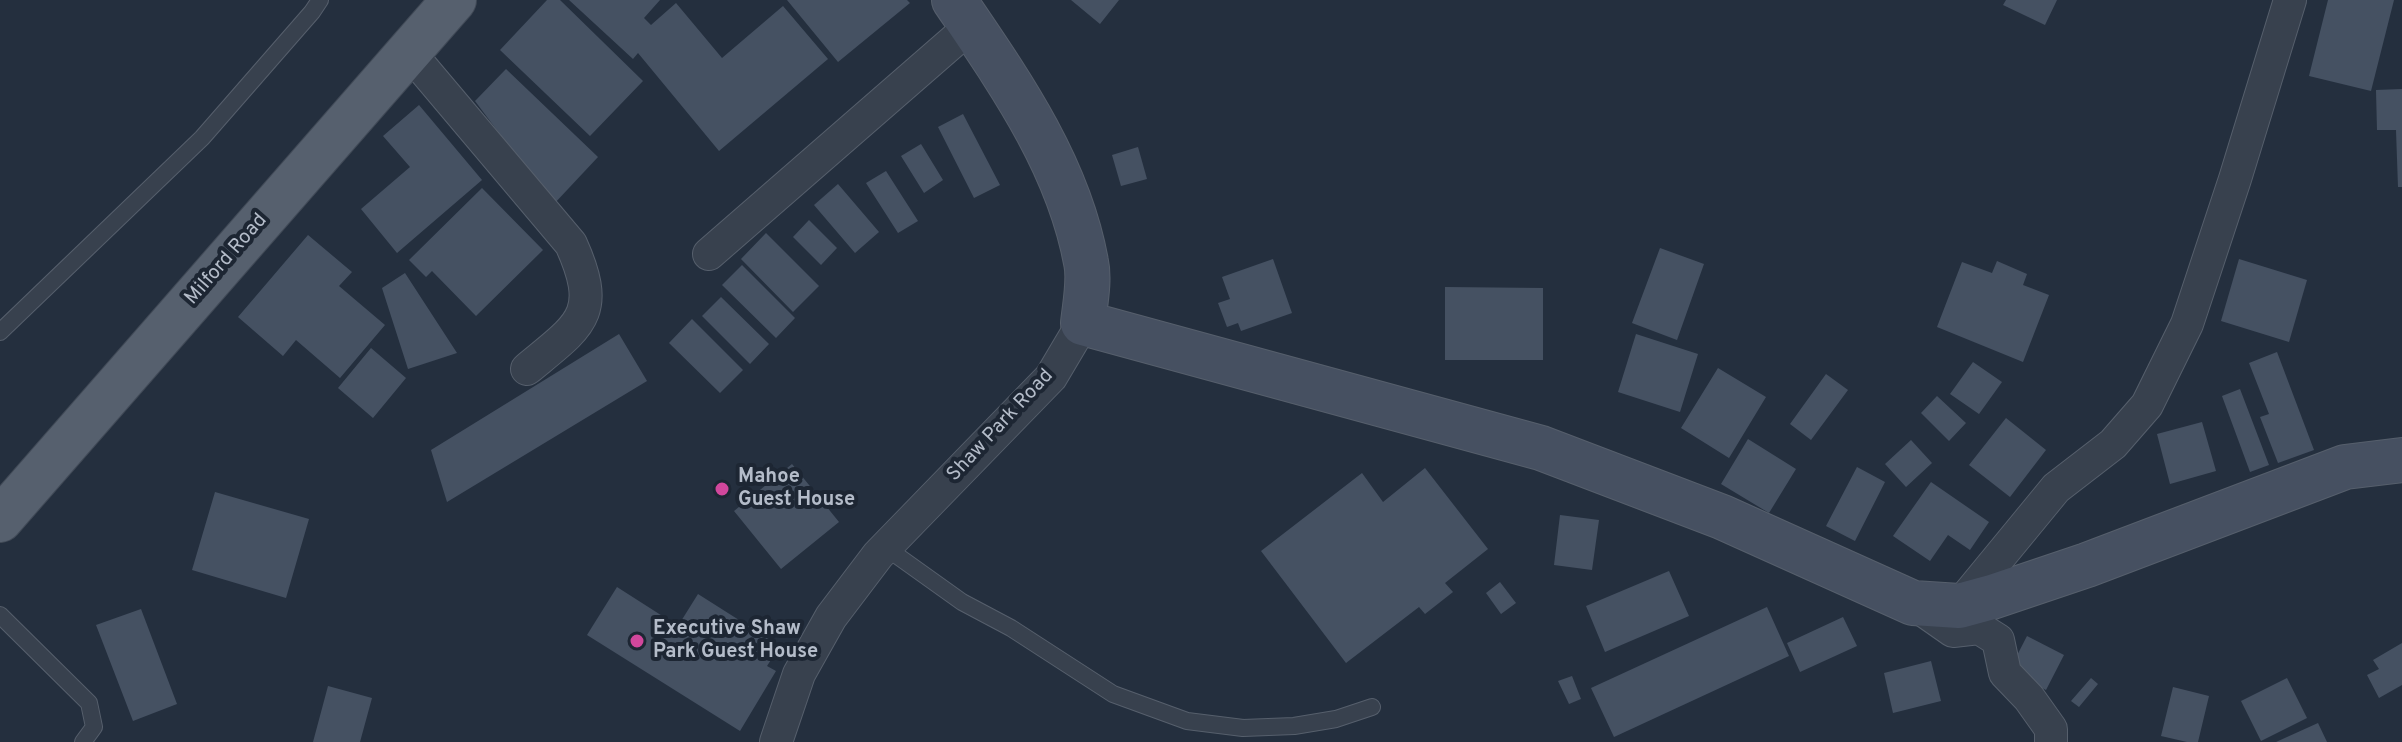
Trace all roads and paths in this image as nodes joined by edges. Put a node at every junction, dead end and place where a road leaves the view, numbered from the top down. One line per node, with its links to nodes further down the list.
1 (320, 0): 8 (lane)
2 (454, 0): 5 (main road, Milford Road)
3 (2290, 0): 14 (street)
4 (963, 13): 6 (street); 7 (street, Shaw Park Road)
5 (409, 52): 9 (street); 11 (main road, Milford Road)
6 (709, 254)
7 (1083, 323): 12 (street, Shaw Park Road); 13 (street)
8 (0, 332)
9 (527, 369)
10 (2402, 460): 14 (street)
11 (0, 520)
12 (885, 547): 16 (lane); 18 (street, Shaw Park Road)
13 (1913, 603): 14 (street); 19 (street)
14 (1959, 606)
15 (0, 615): 17 (lane)
16 (1372, 707)
17 (83, 742)
18 (776, 742)
19 (2051, 742)

